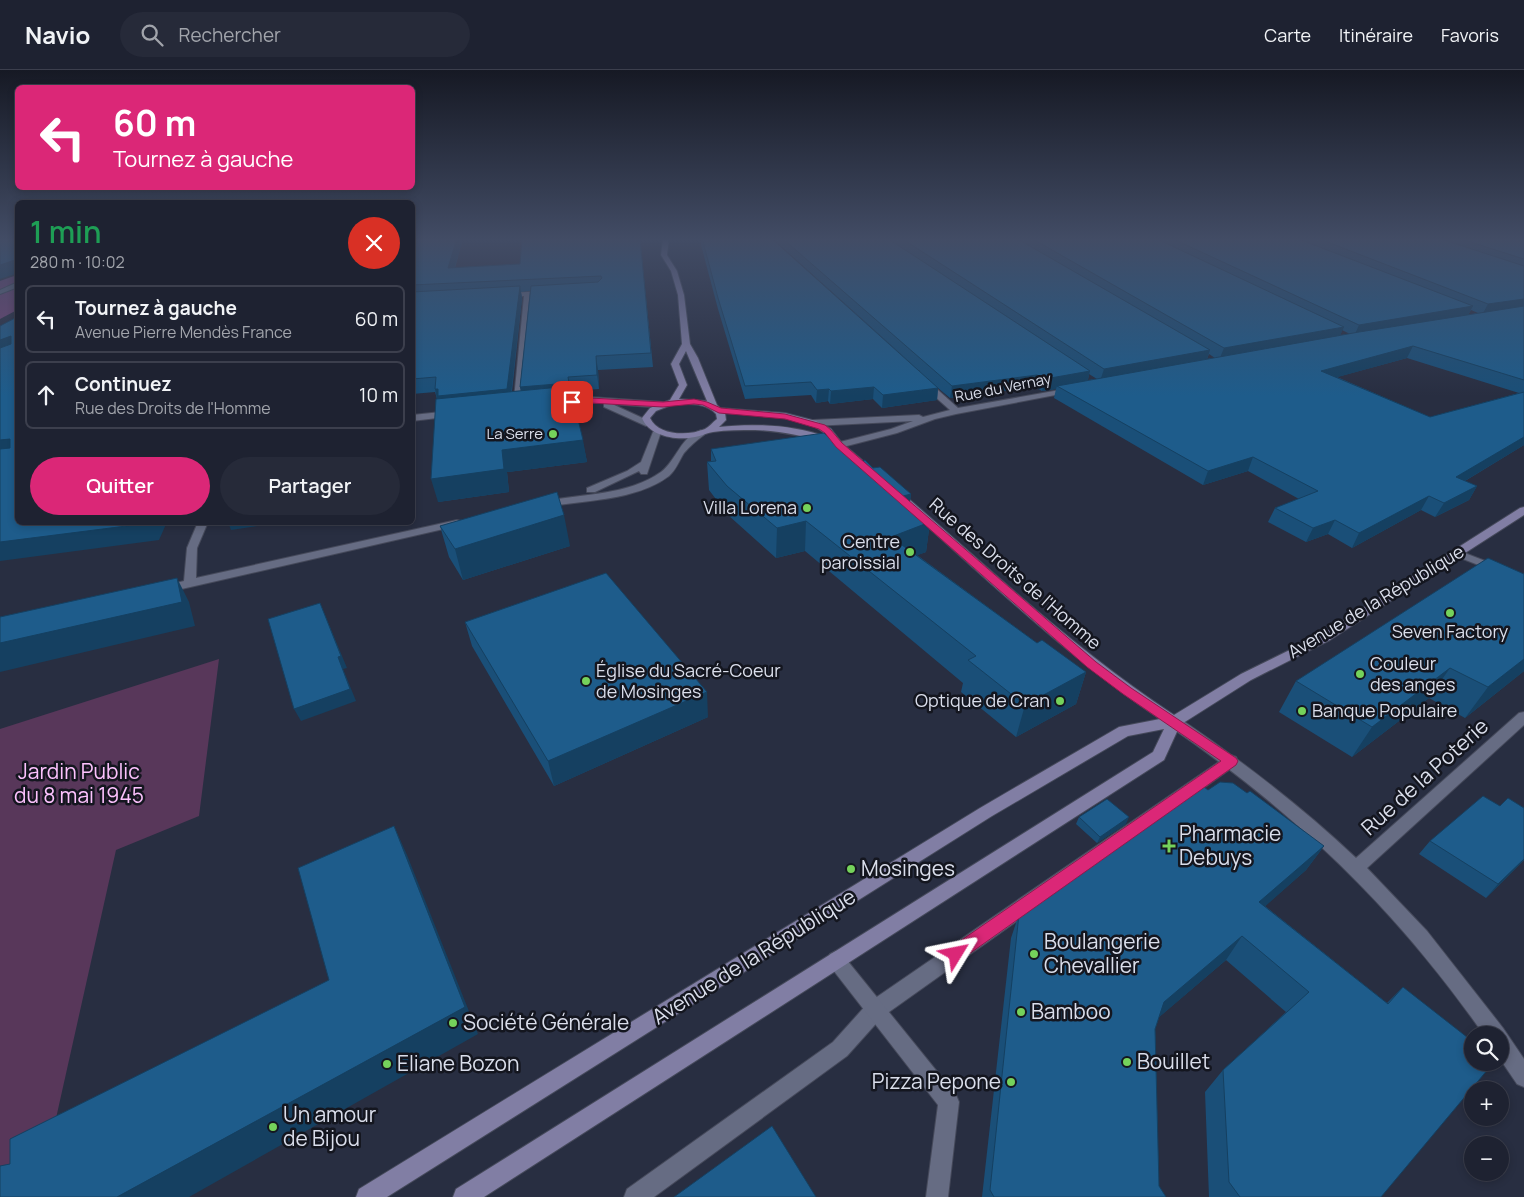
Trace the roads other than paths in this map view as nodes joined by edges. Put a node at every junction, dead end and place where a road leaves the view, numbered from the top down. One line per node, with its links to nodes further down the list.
1 (678, 291): 5 (main road)
2 (554, 292): 3 (street)
3 (528, 294): 4 (street); 12 (street)
4 (499, 296)
5 (686, 344): 9 (main road); 13 (main road)
6 (921, 379): 14 (street)
7 (1079, 389): 14 (street, Rue du Vernay)
8 (590, 400): 10 (street); 11 (street); 18 (street)
9 (673, 402): 11 (main road, Rue des Droits de l'Homme); 13 (main road, Rue des Droits de l'Homme)
10 (544, 404)
11 (663, 405): 18 (main road)
12 (516, 407)
13 (716, 408): 19 (main road, Rue des Droits de l'Homme); 20 (main road)
14 (956, 411): 16 (street, Rue du Vernay)
15 (460, 413): 17 (street)
16 (932, 417): 19 (street, Rue du Vernay); 22 (street, Rue du Vernay)
17 (415, 418)
18 (646, 423): 21 (main road)
19 (814, 424): 22 (main road, Rue des Droits de l'Homme)
20 (706, 431): 21 (main road, Rue des Droits de l'Homme); 22 (main road, Rue des Droits de l'Homme); 24 (street)
21 (657, 432): 23 (street)
22 (839, 445): 35 (main road, Rue des Droits de l'Homme)
23 (645, 463): 24 (street); 25 (street)
24 (645, 484): 25 (street)
25 (561, 501): 26 (street)
26 (535, 506)
27 (1524, 510): 30 (main road, Avenue de la République)
28 (468, 521): 32 (street)
29 (202, 525): 32 (street)
30 (1456, 553): 31 (street); 35 (main road, Avenue de la République)
31 (1524, 580)
32 (190, 583): 33 (street)
33 (151, 592)
34 (1524, 717): 37 (street, Rue de la Poterie)
35 (1174, 722): 36 (street); 38 (main road); 43 (main road, Avenue de la République)
36 (1231, 761): 37 (street); 39 (street)
37 (1355, 869): 40 (street)
38 (836, 960): 39 (street); 44 (main road)
39 (876, 1010): 45 (street); 46 (street)
40 (1489, 1026)
41 (1509, 1054): 42 (street)
42 (1524, 1077)
43 (368, 1197)
44 (464, 1197)
45 (635, 1197)
46 (937, 1197)

